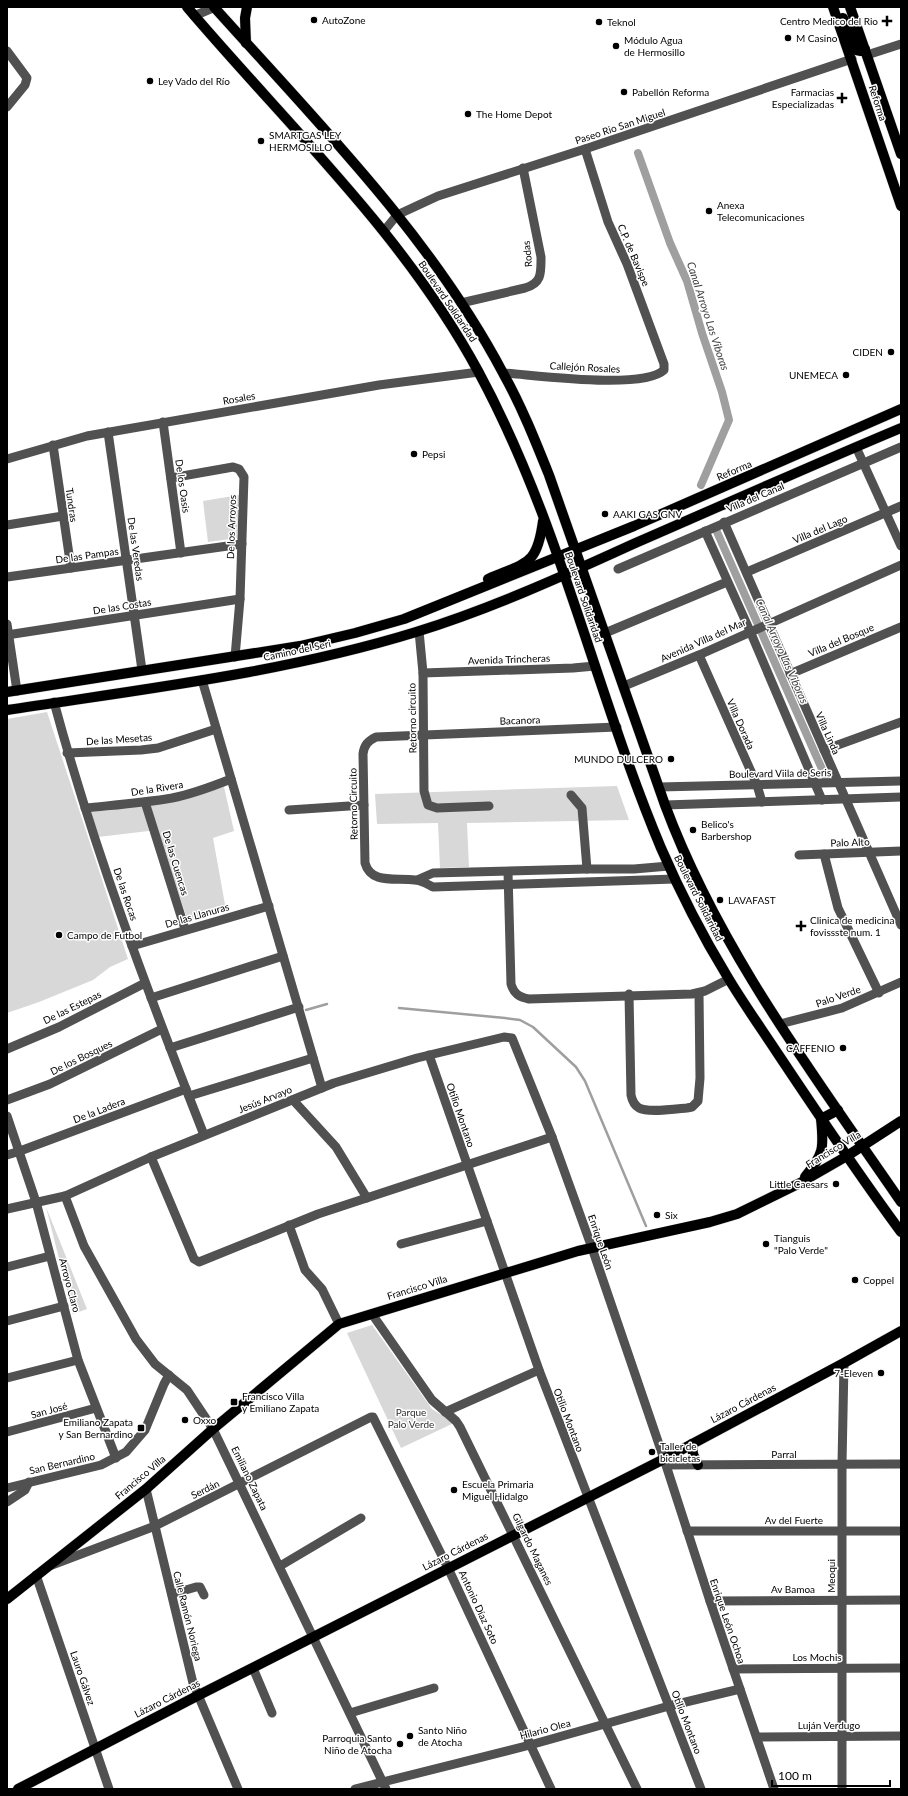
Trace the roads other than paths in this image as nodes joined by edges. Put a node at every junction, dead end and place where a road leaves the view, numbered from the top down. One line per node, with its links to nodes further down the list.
1 (187, 7): 6 (main road, Boulevard Solidaridad)
2 (214, 7): 6 (street); 7 (main road, Boulevard Solidaridad)
3 (247, 7): 7 (main road)
4 (850, 7): 10 (main road, Reforma)
5 (833, 9): 10 (main road); 11 (main road, Reforma)
6 (194, 16): 19 (main road, Boulevard Solidaridad)
7 (246, 43): 18 (main road, Boulevard Solidaridad)
8 (901, 44): 10 (street)
9 (7, 51): 12 (street)
10 (866, 52): 13 (main road, Reforma)
11 (853, 64): 13 (main road); 14 (street, Paseo Rio San Miguel); 17 (main road, Reforma)
12 (7, 107)
13 (884, 108): 15 (main road, Reforma)
14 (585, 149): 16 (street, Paseo Rio San Miguel); 21 (street, C.P. de Bavispe)
15 (901, 154)
16 (523, 168): 18 (street, Paseo Rio San Miguel); 20 (street, Rodas)
17 (901, 206)
18 (397, 215): 19 (street); 20 (main road, Boulevard Solidaridad)
19 (384, 231): 22 (main road, Boulevard Solidaridad)
20 (461, 303): 23 (main road, Boulevard Solidaridad)
21 (664, 370): 23 (street, Callejón Rosales)
22 (478, 372): 25 (street, Rosales); 39 (main road, Boulevard Solidaridad)
23 (504, 373): 45 (main road, Boulevard Solidaridad)
24 (901, 409): 31 (main road, Reforma)
25 (163, 422): 27 (street, Rosales); 35 (street, De los Oasis)
26 (901, 428): 29 (main road)
27 (108, 432): 28 (street, Rosales); 48 (street, De las Veredas)
28 (52, 445): 32 (street, Rosales); 38 (street, Tundras)
29 (856, 447): 33 (street); 34 (main road)
30 (901, 447): 33 (street, Villa del Canal)
31 (808, 451): 34 (main road); 45 (main road, Reforma)
32 (7, 459)
33 (865, 462): 37 (street); 40 (street, Villa del Canal)
34 (815, 464): 51 (main road)
35 (171, 478): 43 (street, De los Arroyos); 46 (street, De los Oasis)
36 (901, 506): 37 (street, Villa del Lago)
37 (886, 513): 44 (street); 53 (street, Villa del Lago)
38 (63, 516): 41 (street); 50 (street, Tundras)
39 (543, 519): 47 (main road, Boulevard Solidaridad); 58 (main road)
40 (724, 522): 42 (street, Villa del Canal); 53 (street, Villa Linda)
41 (7, 525)
42 (705, 531): 52 (street, Villa del Canal); 56 (street)
43 (242, 544): 46 (street, De las Pampas); 57 (street, De los Arroyos)
44 (901, 546)
45 (575, 550): 47 (main road, Camino del Seri); 51 (main road, Boulevard Solidaridad)
46 (181, 553): 48 (street, De las Pampas)
47 (558, 557): 54 (main road, Boulevard Solidaridad); 58 (main road, Camino del Seri)
48 (126, 560): 50 (street, De las Pampas); 59 (street, De las Veredas)
49 (901, 566): 61 (street, Avenida Villa del Mar)
50 (71, 568): 55 (street, De las Pampas)
51 (581, 568): 54 (main road, Camino del Seri); 65 (main road, Boulevard Solidaridad)
52 (618, 569)
53 (747, 572): 61 (street, Villa Linda)
54 (565, 574): 63 (main road, Camino del Seri); 69 (main road, Boulevard Solidaridad)
55 (7, 577)
56 (727, 582): 64 (street); 65 (street)
57 (240, 600): 59 (street, De las Costas); 68 (street, De los Arroyos)
58 (451, 601): 68 (main road, Camino del Seri)
59 (134, 616): 66 (street, De las Costas); 70 (street, De las Veredas)
60 (7, 624): 66 (street)
61 (768, 624): 64 (street, Avenida Villa del Mar); 72 (street, Villa Linda)
62 (901, 627): 72 (street, Villa del Bosque)
63 (419, 631): 71 (street, Retorno circuito); 73 (main road, Camino del Seri)
64 (751, 631): 67 (street, Avenida Villa del Mar); 88 (street)
65 (605, 633): 74 (main road, Boulevard Solidaridad)
66 (8, 635): 75 (street)
67 (699, 655): 74 (street, Avenida Villa del Mar); 89 (street, Villa Dorada)
68 (234, 657): 70 (main road, Camino del Seri)
69 (595, 666): 71 (street, Avenida Trincheras); 79 (main road, Boulevard Solidaridad)
70 (142, 670): 75 (main road, Camino del Seri)
71 (423, 673): 81 (street, Retorno circuito)
72 (790, 674): 82 (street, Villa Linda)
73 (202, 680): 76 (main road, Camino del Seri); 80 (street)
74 (624, 686): 90 (main road, Boulevard Solidaridad)
75 (12, 692)
76 (54, 702): 77 (main road, Camino del Seri); 83 (street, De las Rocas)
77 (7, 710)
78 (901, 722): 82 (street)
79 (617, 728): 81 (street, Bacanora); 106 (main road, Boulevard Solidaridad)
80 (216, 729): 83 (street, De las Mesetas); 85 (street)
81 (423, 734): 98 (street, Retorno Circuito); 99 (street, Retorno circuito)
82 (824, 750): 87 (street, Villa Linda)
83 (67, 753): 100 (street, De las Rocas)
84 (901, 778): 86 (street)
85 (231, 779): 95 (street, De la Rivera); 115 (street)
86 (896, 781): 87 (street, Boulevard Viila de Seris)
87 (839, 782): 88 (street, Boulevard Viila de Seris); 93 (street, Villa Linda)
88 (815, 783): 89 (street, Boulevard Viila de Seris); 94 (street)
89 (757, 785): 90 (street, Boulevard Viila de Seris); 96 (street, Villa Dorada)
90 (659, 787): 97 (main road, Boulevard Solidaridad)
91 (571, 795): 107 (street)
92 (901, 797): 93 (street)
93 (846, 799): 94 (street); 103 (street, Villa Linda)
94 (822, 800): 96 (street)
95 (145, 802): 100 (street, De la Rivera); 117 (street, De las Cuencas)
96 (762, 802): 97 (street)
97 (665, 804): 128 (main road, Boulevard Solidaridad)
98 (364, 805): 101 (street); 111 (street, Retorno Circuito)
99 (489, 806)
100 (85, 808): 118 (street, De las Rocas)
101 (289, 810)
102 (901, 851): 103 (street, Palo Alto)
103 (869, 852): 104 (street, Palo Alto); 114 (street, Villa Linda)
104 (824, 854): 105 (street, Palo Alto); 125 (street)
105 (799, 855)
106 (669, 866): 108 (street); 110 (main road, Boulevard Solidaridad)
107 (587, 869): 108 (street); 109 (street)
108 (634, 869): 112 (street)
109 (508, 872): 111 (street); 113 (street)
110 (675, 879): 112 (street); 120 (main road, Boulevard Solidaridad)
111 (416, 880): 113 (street)
112 (635, 881): 113 (street)
113 (508, 885): 124 (street)
114 (897, 905): 116 (street, Villa Linda)
115 (269, 906): 117 (street, De las Llanuras); 119 (street)
116 (901, 925)
117 (185, 929): 118 (street, De las Llanuras)
118 (132, 946): 122 (street, De las Rocas)
119 (283, 956): 126 (street); 127 (street)
120 (729, 980): 123 (street); 141 (main road, Boulevard Solidaridad)
121 (901, 982): 125 (street, Palo Verde)
122 (145, 983): 126 (street, De las Rocas); 132 (street, De las Estepas)
123 (699, 993): 124 (street); 124 (street)
124 (628, 994)
125 (879, 994): 128 (street, Palo Verde)
126 (151, 998): 129 (street, De las Rocas)
127 (298, 1007): 131 (street); 134 (street)
128 (780, 1024): 139 (main road, Boulevard Solidaridad)
129 (162, 1029): 131 (street, De las Rocas); 137 (street, De los Bosques)
130 (510, 1037): 133 (street, Jesús Arvayo); 144 (street, Enrique León)
131 (170, 1048): 136 (street, De las Rocas)
132 (7, 1049)
133 (429, 1055): 135 (street, Jesús Arvayo); 150 (street, Otilio Montano)
134 (313, 1058): 135 (street); 136 (street, De la Ladera)
135 (322, 1088): 138 (street, Jesús Arvayo)
136 (187, 1092): 143 (street, De las Rocas); 146 (street, De la Ladera)
137 (7, 1100)
138 (293, 1100): 143 (street, Jesús Arvayo); 153 (street)
139 (838, 1110): 141 (main road); 145 (main road, Boulevard Solidaridad)
140 (7, 1116): 146 (street, Arroyo Claro)
141 (822, 1120): 148 (main road, Boulevard Solidaridad); 151 (main road)
142 (901, 1121): 145 (main road, Francisco Villa)
143 (204, 1135): 149 (street, Jesús Arvayo)
144 (552, 1137): 150 (street); 161 (street, Enrique León)
145 (862, 1145): 148 (main road, Francisco Villa); 155 (main road, Boulevard Solidaridad)
146 (20, 1151): 147 (street, De la Ladera); 154 (street, Arroyo Claro)
147 (7, 1155)
148 (847, 1156): 151 (main road, Francisco Villa); 159 (main road, Boulevard Solidaridad)
149 (152, 1157): 152 (street, Jesús Arvayo); 158 (street)
150 (467, 1166): 153 (street); 157 (street, Otilio Montano)
151 (800, 1183): 161 (main road, Francisco Villa)
152 (65, 1196): 154 (street, Jesús Arvayo); 173 (street, Emiliano Zapata)
153 (367, 1198): 158 (street)
154 (36, 1202): 156 (street, Jesús Arvayo); 162 (street, Arroyo Claro)
155 (901, 1202)
156 (7, 1209)
157 (487, 1221): 160 (street); 164 (street, Otilio Montano)
158 (289, 1225): 168 (street)
159 (901, 1232)
160 (402, 1244)
161 (592, 1248): 164 (main road, Francisco Villa); 182 (street, Enrique León)
162 (50, 1256): 163 (street); 165 (street, Arroyo Claro)
163 (7, 1267)
164 (504, 1274): 166 (main road, Francisco Villa); 172 (street, Otilio Montano)
165 (64, 1306): 167 (street); 170 (street, Arroyo Claro)
166 (372, 1314): 168 (main road, Francisco Villa); 176 (street, Gilgardo Maganes)
167 (7, 1321)
168 (339, 1324): 178 (main road, Francisco Villa)
169 (901, 1331): 171 (main road, Lázaro Cárdenas)
170 (78, 1360): 174 (street); 175 (street, Arroyo Claro)
171 (844, 1363): 180 (main road, Lázaro Cárdenas); 183 (street, Meoqui)
172 (539, 1370): 176 (street); 190 (street, Otilio Montano)
173 (169, 1375): 178 (street, Emiliano Zapata); 181 (street, San Bernardino)
174 (7, 1378)
175 (96, 1408): 179 (street, San José); 181 (street, Arroyo Claro)
176 (445, 1412): 197 (street, Gilgardo Maganes)
177 (371, 1417): 187 (street, Serdán); 199 (street, Antonio Díaz Soto)
178 (213, 1429): 187 (street, Emiliano Zapata); 189 (main road, Francisco Villa)
179 (7, 1432)
180 (692, 1444): 182 (main road, Lázaro Cárdenas); 185 (main road)
181 (116, 1458): 186 (street, San Bernardino)
182 (665, 1462): 185 (street, Parral); 190 (main road, Lázaro Cárdenas); 194 (street, Enrique León Ochoa)
183 (842, 1464): 184 (street, Parral); 185 (street, Parral); 195 (street, Meoqui)
184 (901, 1464)
185 (698, 1465)
186 (29, 1482): 188 (street, San Bernardino); 191 (street)
187 (241, 1484): 193 (street, Serdán); 198 (street, Emiliano Zapata)
188 (7, 1488)
189 (146, 1489): 193 (street, Calle Ramón Noriega); 200 (main road, Francisco Villa)
190 (587, 1497): 197 (main road, Lázaro Cárdenas); 215 (street, Otilio Montano)
191 (7, 1502)
192 (361, 1518): 198 (street)
193 (155, 1526): 200 (street, Serdán); 201 (street, Calle Ramón Noriega)
194 (686, 1531): 195 (street, Av del Fuerte); 206 (street, Enrique León Ochoa)
195 (842, 1531): 196 (street, Av del Fuerte); 204 (street, Meoqui)
196 (901, 1531)
197 (514, 1534): 199 (main road, Lázaro Cárdenas); 218 (street, Gilgardo Maganes)
198 (280, 1566): 207 (street, Emiliano Zapata)
199 (448, 1568): 207 (main road, Lázaro Cárdenas); 222 (street, Antonio Díaz Soto)
200 (40, 1572): 203 (main road, Francisco Villa); 223 (street, Lauro Gálvez)
201 (172, 1594): 202 (street); 214 (street, Calle Ramón Noriega)
202 (204, 1595)
203 (7, 1599)
204 (842, 1600): 205 (street, Av Bamoa); 206 (street, Av Bamoa); 209 (street, Meoqui)
205 (901, 1600)
206 (710, 1601): 211 (street, Enrique León Ochoa)
207 (314, 1638): 208 (main road, Lázaro Cárdenas); 217 (street, Emiliano Zapata)
208 (253, 1668): 214 (main road, Lázaro Cárdenas); 216 (street)
209 (842, 1668): 210 (street, Los Mochis); 211 (street, Los Mochis); 219 (street, Meoqui)
210 (901, 1668)
211 (733, 1669): 213 (street, Enrique León Ochoa)
212 (434, 1688): 217 (street)
213 (740, 1689): 215 (street, Hilario Olea); 221 (street, Enrique León Ochoa)
214 (198, 1696): 223 (main road, Lázaro Cárdenas); 227 (street, Calle Ramón Noriega)
215 (669, 1706): 218 (street, Hilario Olea); 231 (street, Otilio Montano)
216 (272, 1713)
217 (350, 1714): 224 (street, Emiliano Zapata)
218 (606, 1723): 222 (street, Hilario Olea); 230 (street, Gilgardo Maganes)
219 (842, 1736): 220 (street, Luján Verdugo); 221 (street, Luján Verdugo); 233 (street, Meoqui)
220 (901, 1736)
221 (757, 1737): 232 (street, Enrique León Ochoa)
222 (530, 1745): 224 (street, Hilario Olea); 229 (street, Antonio Díaz Soto)
223 (96, 1748): 225 (main road, Lázaro Cárdenas); 226 (street, Lauro Gálvez)
224 (385, 1785): 228 (street, Hilario Olea)
225 (18, 1789)
226 (109, 1789)
227 (238, 1789)
228 (355, 1789)
229 (551, 1789)
230 (637, 1789)
231 (701, 1789)
232 (774, 1789)
233 (842, 1789)

